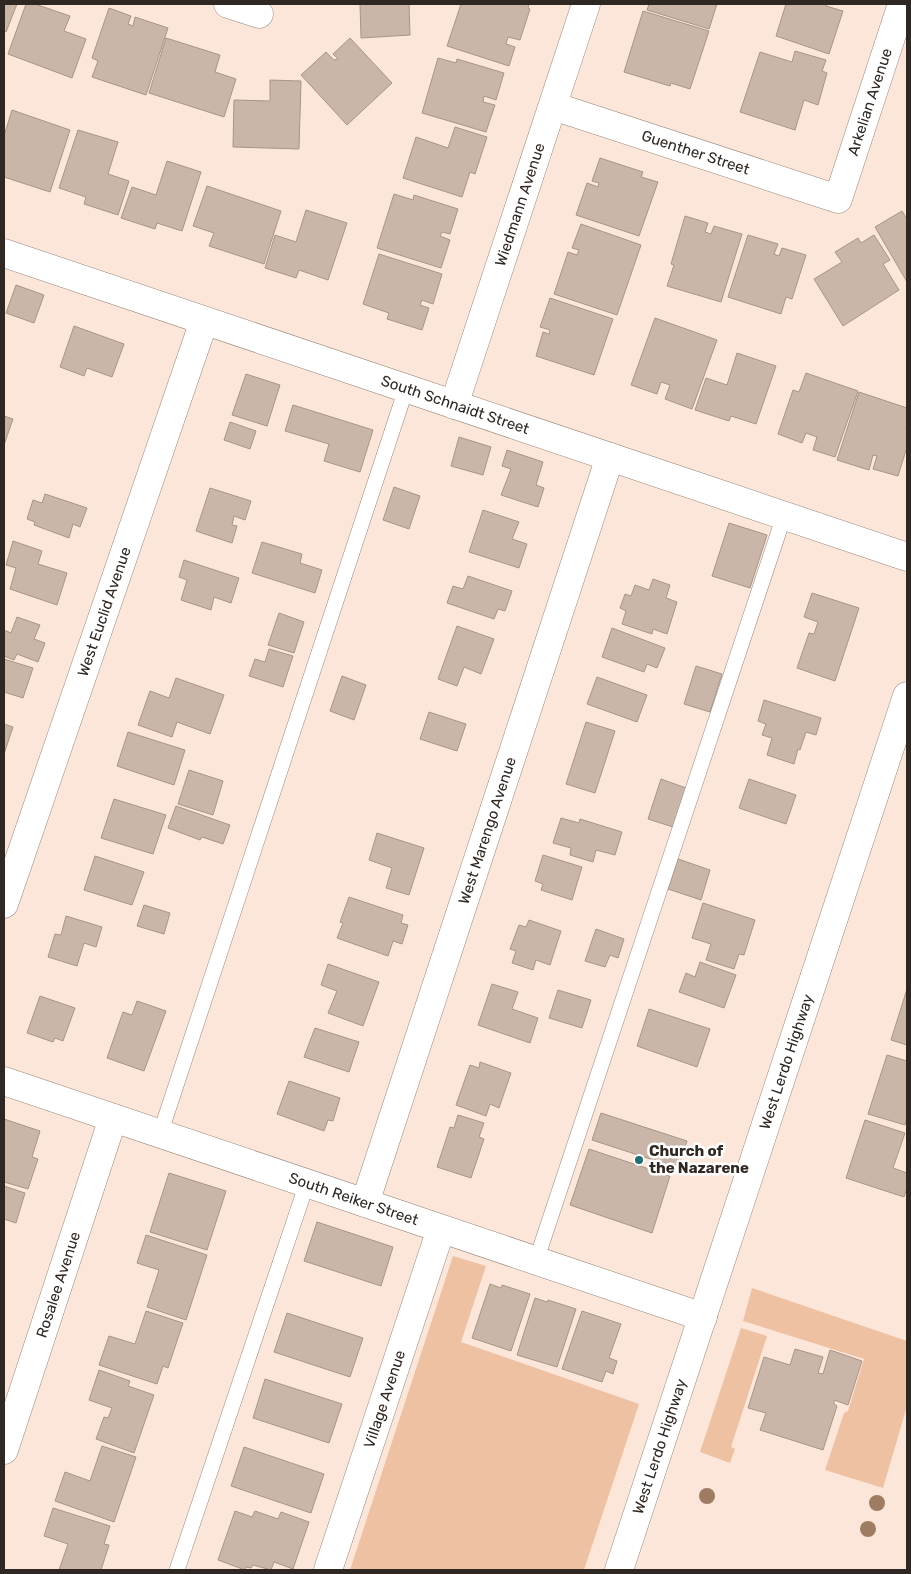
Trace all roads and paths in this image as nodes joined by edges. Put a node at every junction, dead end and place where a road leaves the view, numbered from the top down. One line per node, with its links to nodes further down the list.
1 (228, 4): 4 (street)
2 (586, 4): 5 (street, Wiedmann Avenue)
3 (902, 4): 6 (street, Arkelian Avenue)
4 (259, 14)
5 (553, 106): 6 (street, Guenther Street); 10 (street, Wiedmann Avenue)
6 (838, 199)
7 (4, 254): 8 (street, South Schnaidt Street)
8 (204, 321): 9 (street, South Schnaidt Street); 15 (street, West Euclid Avenue)
9 (406, 389): 10 (street, South Schnaidt Street); 18 (lane)
10 (454, 405): 11 (street, South Schnaidt Street)
11 (610, 457): 12 (street, South Schnaidt Street); 20 (street, West Marengo Avenue)
12 (784, 516): 13 (street, South Schnaidt Street); 22 (lane)
13 (907, 557)
14 (907, 696): 23 (street, West Lerdo Highway)
15 (4, 904)
16 (4, 1081): 17 (street, South Reiker Street)
17 (113, 1118): 18 (street, South Reiker Street); 24 (street, Rosalee Avenue)
18 (160, 1134): 19 (street, South Reiker Street)
19 (307, 1183): 20 (street, South Reiker Street); 25 (lane)
20 (365, 1203): 21 (street, South Reiker Street)
21 (440, 1228): 22 (street, South Reiker Street); 26 (street, Village Avenue)
22 (536, 1261): 23 (street, South Reiker Street)
23 (703, 1317): 27 (street, West Lerdo Highway)
24 (4, 1450)
25 (176, 1570)
26 (328, 1570)
27 (619, 1570)

